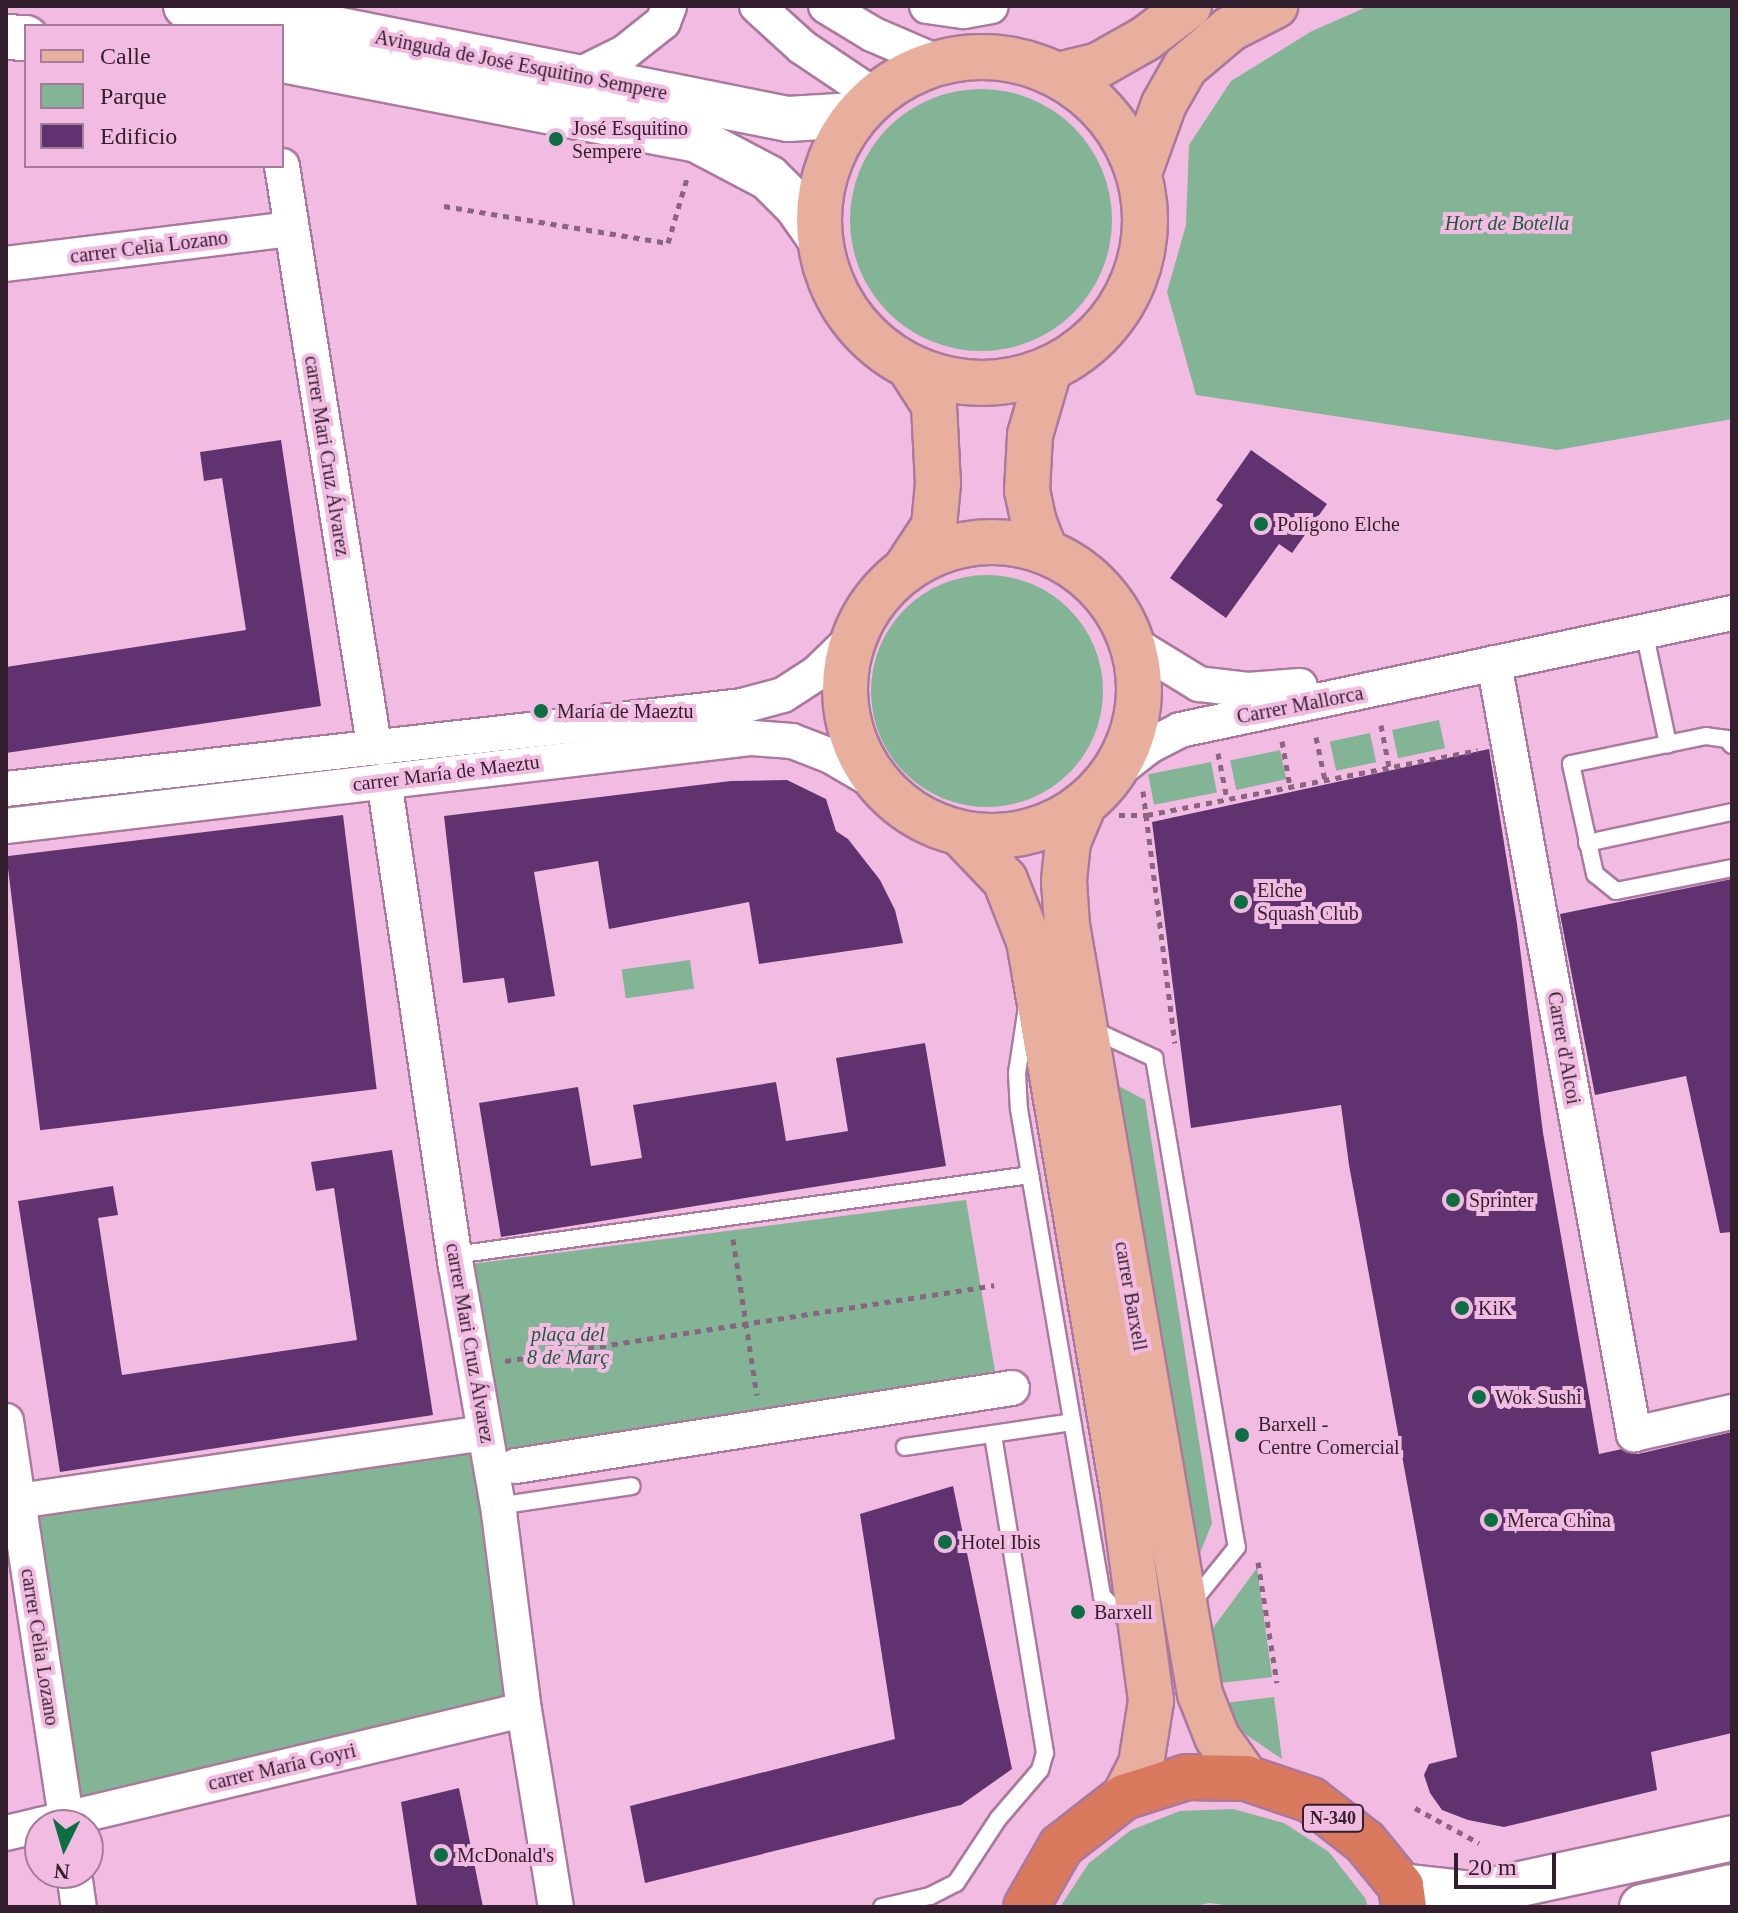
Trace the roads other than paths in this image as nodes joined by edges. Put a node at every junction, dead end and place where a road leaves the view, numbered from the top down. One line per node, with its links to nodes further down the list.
1 (186, 6): 9 (street, Avinguda de José Esquitino Sempere)
2 (669, 6): 13 (street)
3 (757, 6): 14 (street)
4 (826, 6): 11 (street)
5 (927, 6): 6 (street)
6 (991, 6)
7 (1189, 6): 12 (main road)
8 (1275, 6): 16 (main road)
9 (260, 10): 13 (street, Avinguda de José Esquitino Sempere)
10 (284, 60): 18 (street, Avinguda de José Esquitino Sempere)
11 (937, 62): 12 (main road); 14 (main road)
12 (1058, 75): 16 (main road)
13 (577, 76): 14 (street, Avinguda de José Esquitino Sempere)
14 (865, 105): 18 (main road)
15 (282, 168): 17 (street, carrer Mari Cruz Álvarez)
16 (1139, 173): 21 (main road)
17 (291, 229): 19 (street, carrer Celia Lozano); 30 (street, carrer Mari Cruz Álvarez)
18 (818, 236): 20 (main road)
19 (6, 264)
20 (909, 366): 21 (main road); 23 (main road)
21 (1049, 370): 22 (main road)
22 (1045, 551): 23 (main road); 27 (main road)
23 (907, 567): 26 (main road)
24 (1732, 613): 25 (street, Carrer Mallorca)
25 (1644, 631): 28 (street, Carrer Mallorca); 29 (lane)
26 (851, 640): 30 (street, carrer María de Maeztu); 34 (main road)
27 (1132, 643): 28 (street, Carrer Mallorca); 32 (main road)
28 (1494, 663): 32 (street, Carrer Mallorca); 47 (street, Carrer d'Alcoi)
29 (1668, 744): 31 (lane); 40 (lane)
30 (374, 745): 35 (street, carrer María de Maeztu)
31 (1732, 745)
32 (1116, 772): 36 (main road)
33 (384, 780): 34 (street, carrer María de Maeztu); 38 (street, carrer María de Maeztu); 45 (street, carrer Mari Cruz Álvarez)
34 (877, 783): 39 (main road)
35 (6, 789)
36 (1098, 810): 39 (main road); 43 (main road, carrer Barxell)
37 (1732, 812): 40 (lane)
38 (6, 826)
39 (960, 833): 42 (main road, carrer Barxell)
40 (1587, 843): 41 (lane)
41 (1732, 868)
42 (1035, 975): 44 (lane); 58 (main road, carrer Barxell)
43 (1086, 1026): 57 (main road, carrer Barxell); 57 (lane)
44 (1030, 1175): 45 (lane); 49 (lane)
45 (455, 1255): 50 (street, carrer Mari Cruz Álvarez)
46 (1012, 1388): 53 (street)
47 (1732, 1412)
48 (6, 1421): 55 (street, carrer Celia Lozano)
49 (1072, 1422): 51 (lane); 58 (lane)
50 (484, 1433): 55 (street); 56 (street, carrer Mari Cruz Álvarez)
51 (993, 1434): 52 (lane); 68 (lane)
52 (905, 1447)
53 (516, 1466)
54 (632, 1486): 56 (lane)
55 (18, 1501): 62 (street, carrer Celia Lozano)
56 (499, 1513): 59 (street, carrer Mari Cruz Álvarez)
57 (1185, 1611): 60 (main road, carrer Barxell)
58 (1142, 1635): 61 (main road, carrer Barxell)
59 (524, 1710): 63 (street, carrer María Goyri); 67 (street, carrer Mari Cruz Álvarez)
60 (1246, 1778): 61 (highway, N-340); 66 (highway, N-340)
61 (1124, 1797): 69 (highway, N-340)
62 (51, 1809)
63 (104, 1812)
64 (1732, 1838): 66 (street)
65 (1732, 1887): 70 (street)
66 (1403, 1897)
67 (556, 1907)
68 (882, 1907)
69 (1026, 1907)
70 (1642, 1907)

